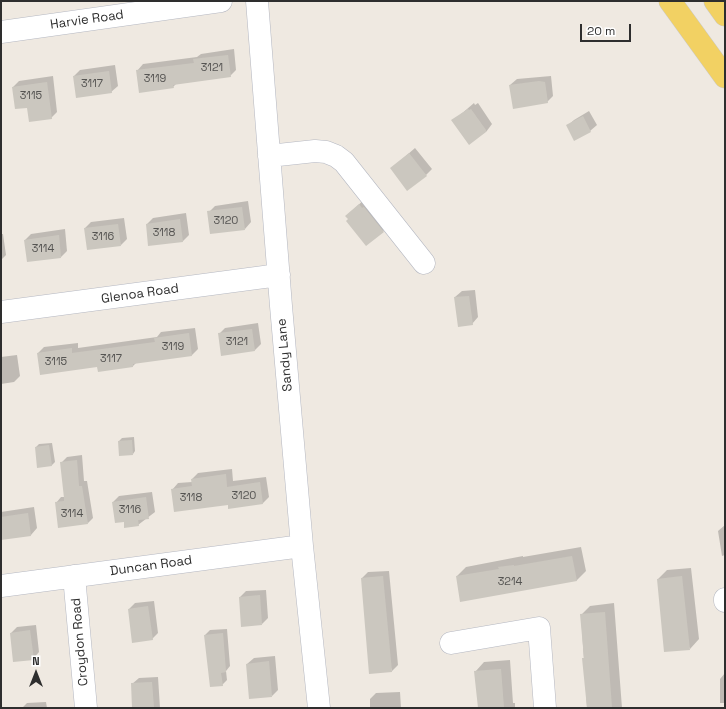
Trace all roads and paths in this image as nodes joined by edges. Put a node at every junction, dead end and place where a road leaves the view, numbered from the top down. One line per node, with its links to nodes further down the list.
1 (221, 1): 4 (street, Harvie Road)
2 (257, 1): 7 (street, Sandy Lane)
3 (670, 1): 6 (main road)
4 (99, 9): 5 (street, Harvie Road)
5 (1, 32)
6 (725, 77)
7 (269, 156): 8 (street); 9 (street, Sandy Lane)
8 (424, 263)
9 (279, 275): 10 (street, Glenoa Road); 11 (street, Sandy Lane)
10 (1, 312)
11 (302, 546): 12 (street, Duncan Road); 16 (street, Sandy Lane)
12 (74, 576): 13 (street, Duncan Road); 15 (street, Croydon Road)
13 (1, 586)
14 (452, 643): 17 (street)
15 (86, 708)
16 (319, 708)
17 (545, 708)

